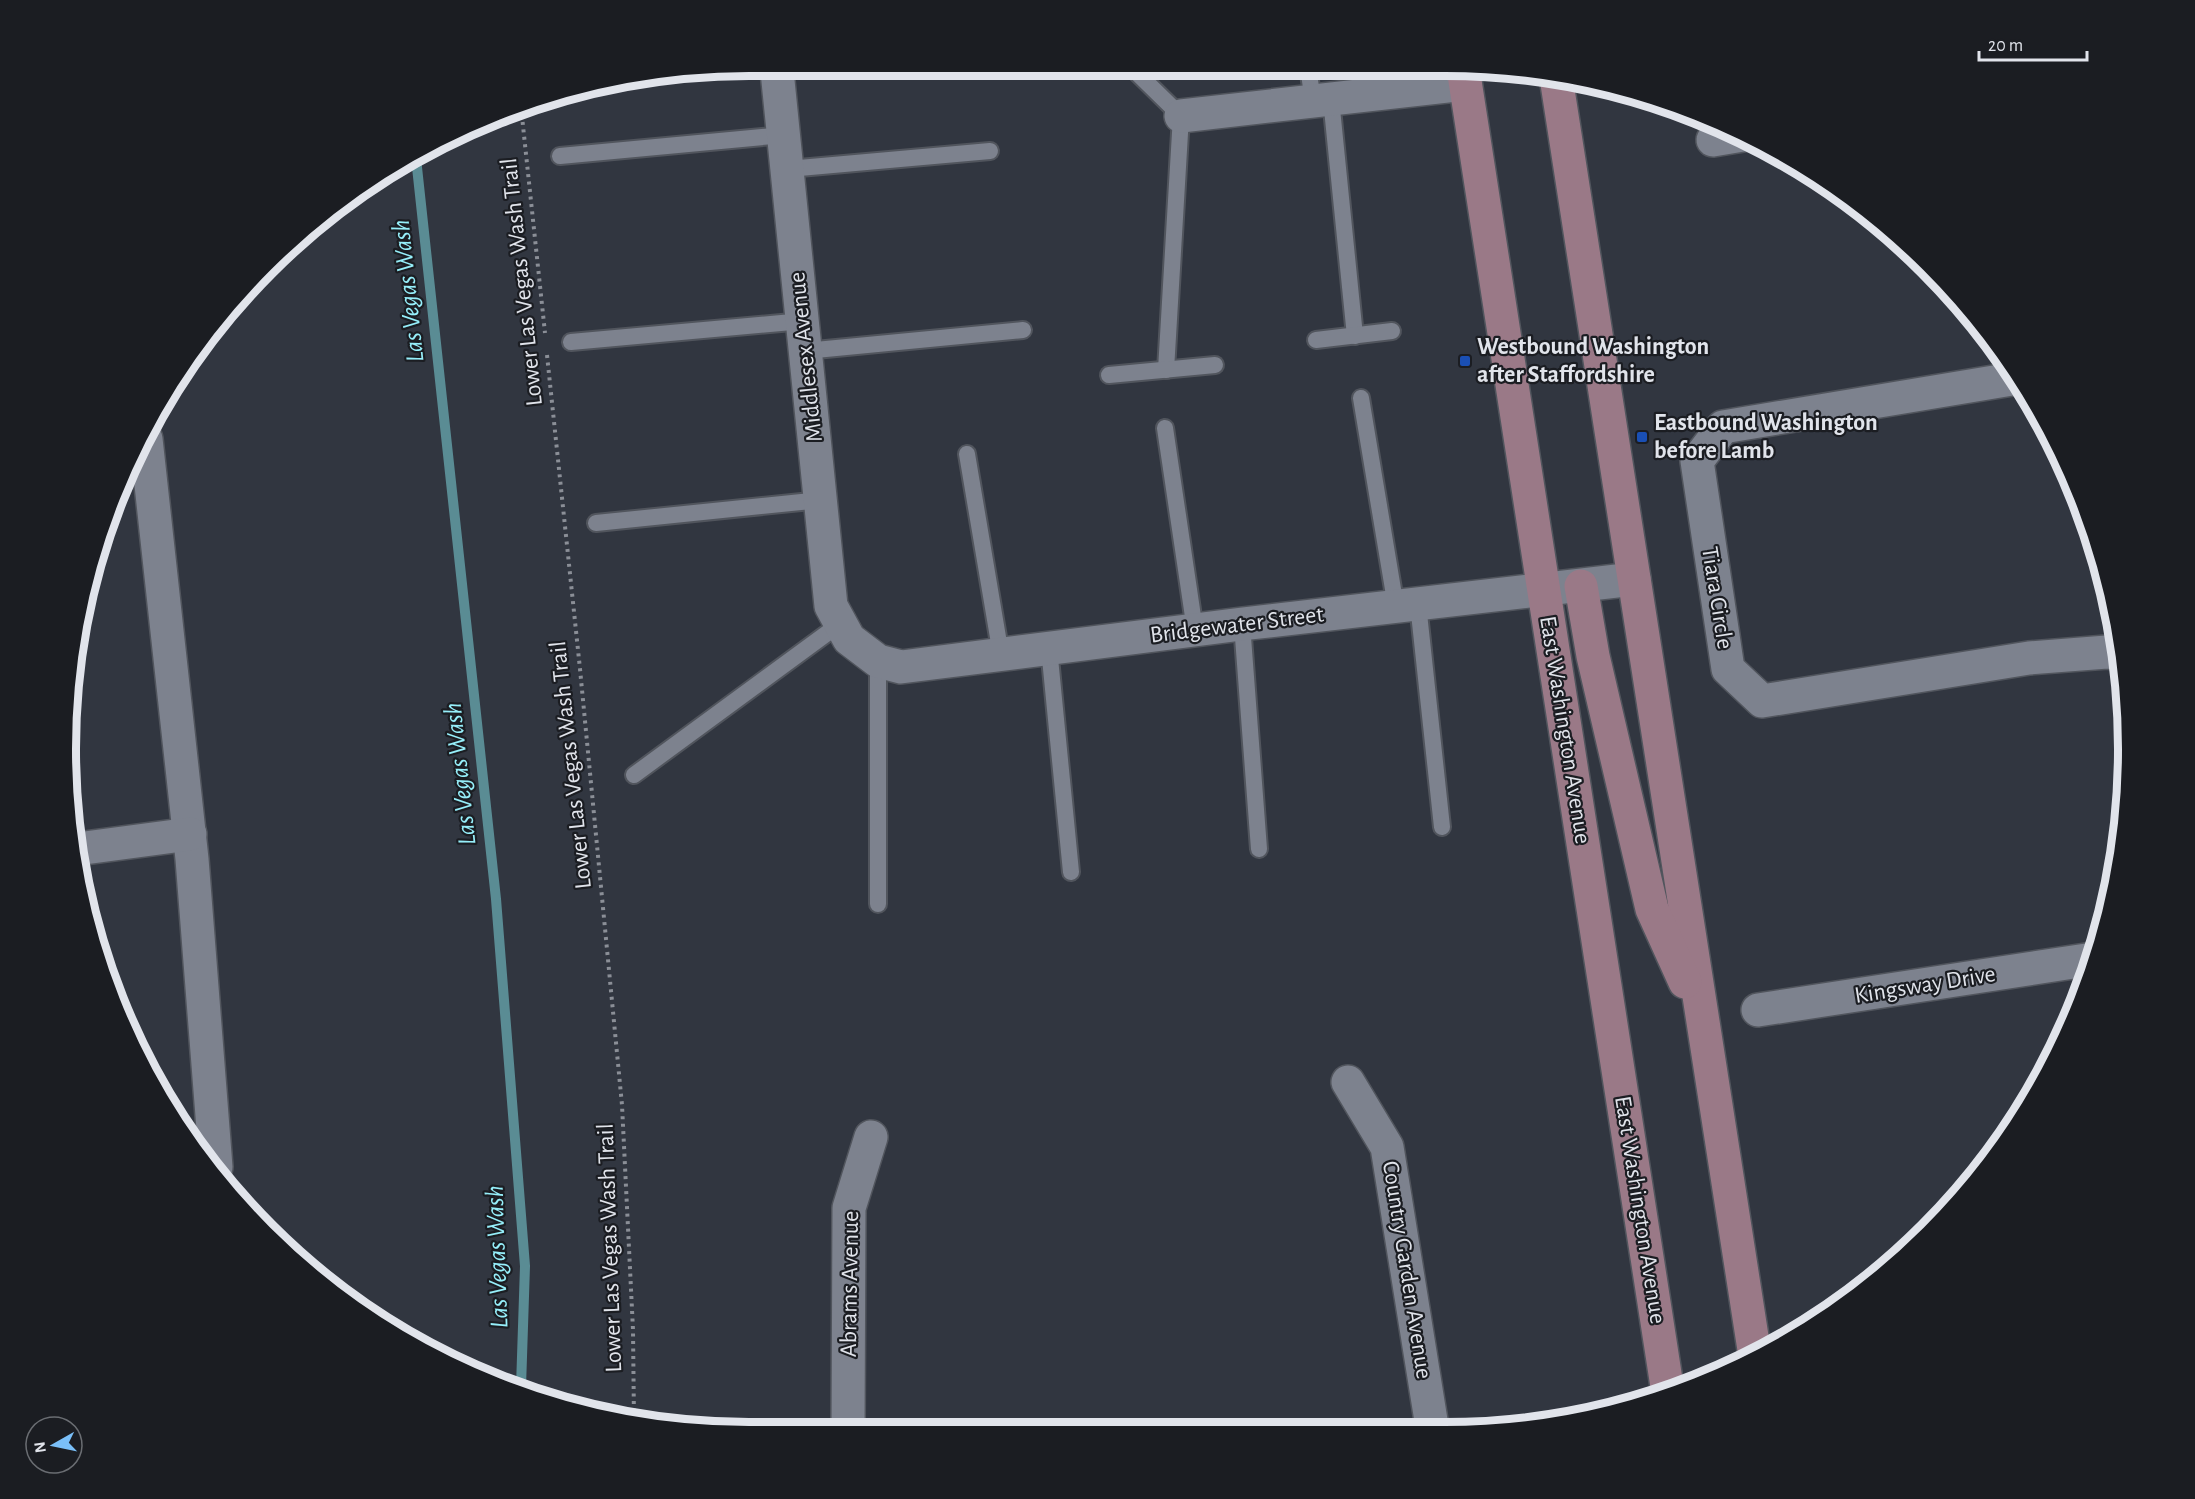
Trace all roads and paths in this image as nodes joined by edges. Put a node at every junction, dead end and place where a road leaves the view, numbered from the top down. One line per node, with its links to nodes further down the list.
1 (778, 76): 10 (street, Middlesex Avenue)
2 (1140, 76): 9 (lane)
3 (1312, 76): 7 (lane)
4 (1464, 76): 34 (main road, East Washington Avenue)
5 (1460, 77): 7 (street)
6 (1557, 86): 32 (main road)
7 (1322, 100): 9 (street); 17 (lane)
8 (522, 116): 19 (path, Lower Las Vegas Wash Trail)
9 (1181, 116): 23 (lane)
10 (784, 135): 12 (lane); 13 (street, Middlesex Avenue)
11 (990, 151): 13 (lane)
12 (560, 156)
13 (788, 169): 16 (street, Middlesex Avenue)
14 (1023, 330): 16 (lane)
15 (1392, 331): 17 (lane)
16 (804, 336): 20 (lane); 30 (street, Middlesex Avenue)
17 (1355, 336): 18 (lane)
18 (1316, 340)
19 (546, 341)
20 (571, 342)
21 (547, 352): 58 (path, Lower Las Vegas Wash Trail)
22 (1215, 365): 23 (lane)
23 (1166, 370): 24 (lane)
24 (1108, 375)
25 (2007, 380): 40 (street, Tiara Circle)
26 (1361, 398): 35 (lane)
27 (1165, 428): 37 (lane)
28 (147, 450): 45 (street)
29 (967, 454): 41 (lane)
30 (820, 500): 31 (lane); 38 (street, Middlesex Avenue)
31 (596, 523)
32 (1634, 579): 33 (street, Bridgewater Street); 52 (main road)
33 (1581, 586): 34 (street, Bridgewater Street); 52 (main road)
34 (1544, 590): 35 (street, Bridgewater Street); 57 (main road, East Washington Avenue)
35 (1407, 606): 36 (street, Bridgewater Street); 44 (lane)
36 (1242, 624): 37 (street, Bridgewater Street); 47 (lane)
37 (1195, 630): 39 (street, Bridgewater Street)
38 (845, 631): 42 (street, Bridgewater Street); 43 (lane)
39 (1049, 648): 41 (street, Bridgewater Street); 48 (lane)
40 (2112, 653)
41 (1001, 655): 42 (street, Bridgewater Street)
42 (878, 661): 49 (lane)
43 (634, 775)
44 (1442, 827)
45 (190, 834): 46 (street); 55 (street)
46 (84, 848)
47 (1259, 849)
48 (1071, 872)
49 (878, 904)
50 (2085, 960): 51 (street, Kingsway Drive)
51 (1758, 1010)
52 (1702, 1019): 56 (main road)
53 (1348, 1082): 60 (street, Country Garden Avenue)
54 (872, 1137): 59 (street, Abrams Avenue)
55 (215, 1158)
56 (1754, 1347)
57 (1667, 1385)
58 (634, 1413)
59 (848, 1422)
60 (1431, 1422)

